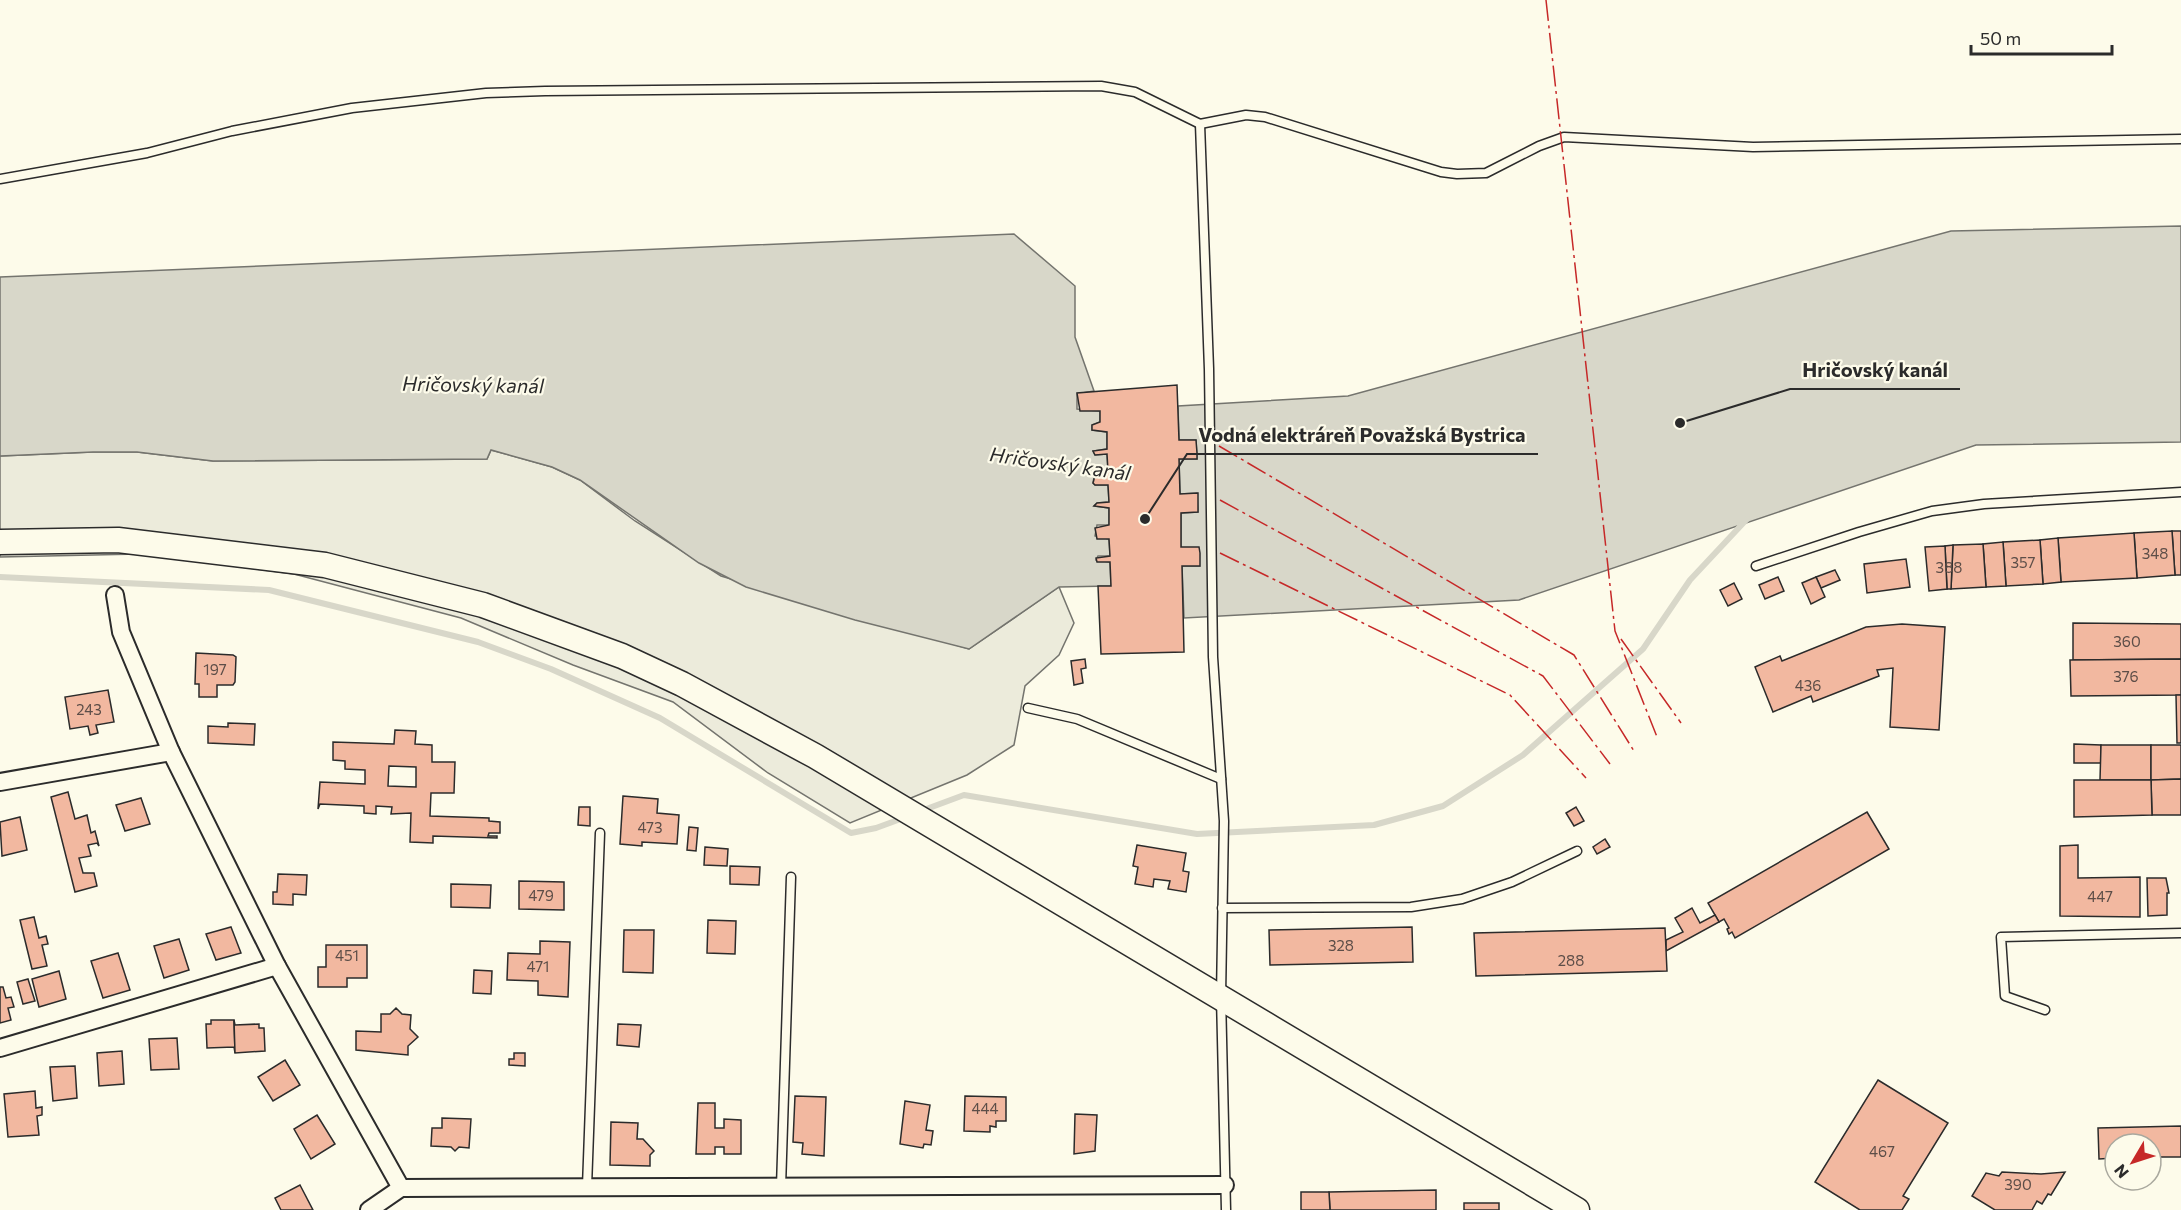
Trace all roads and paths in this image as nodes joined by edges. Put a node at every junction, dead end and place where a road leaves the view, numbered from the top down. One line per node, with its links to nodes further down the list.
1 (1200, 124): 2 (lane); 3 (lane); 10 (lane)
2 (2181, 139)
3 (0, 179)
4 (2181, 492): 6 (lane)
5 (0, 542): 18 (main road)
6 (1756, 567)
7 (115, 595): 9 (street)
8 (1029, 708): 10 (lane)
9 (171, 752): 11 (street); 17 (street)
10 (1221, 779): 15 (lane)
11 (0, 782)
12 (600, 833): 23 (lane)
13 (1577, 851): 15 (lane)
14 (791, 878): 22 (lane)
15 (1222, 908): 18 (lane)
16 (2181, 933): 19 (lane)
17 (277, 966): 20 (street); 24 (street)
18 (1221, 996): 21 (lane); 27 (main road)
19 (2045, 1010)
20 (0, 1048)
21 (1226, 1185): 22 (street); 26 (lane)
22 (781, 1186): 23 (street)
23 (587, 1187): 24 (street)
24 (401, 1188): 25 (street)
25 (369, 1210)
26 (1226, 1210)
27 (1577, 1210)

